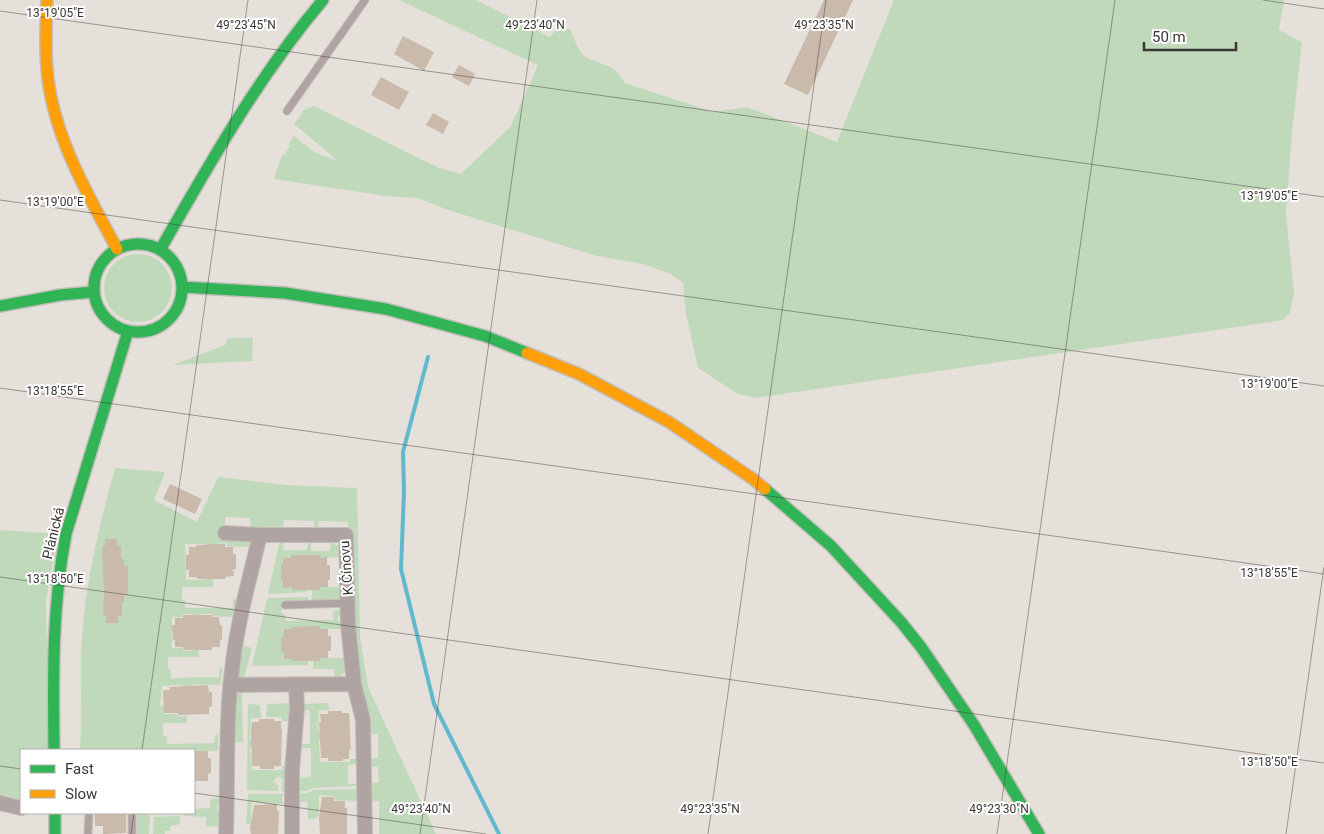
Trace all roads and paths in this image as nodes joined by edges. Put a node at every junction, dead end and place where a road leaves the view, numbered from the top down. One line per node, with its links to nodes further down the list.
1 (47, 0): 5 (main road)
2 (323, 0): 6 (main road)
3 (365, 0): 4 (lane)
4 (287, 111)
5 (116, 249): 6 (main road); 8 (main road)
6 (160, 250): 7 (main road)
7 (182, 287): 10 (main road); 30 (main road)
8 (93, 292): 9 (main road); 10 (main road)
9 (0, 306)
10 (128, 331): 18 (main road, Plánická)
11 (225, 533): 12 (street, K Čínovu)
12 (260, 535): 13 (street, K Čínovu); 16 (street)
13 (348, 603): 14 (lane); 15 (street, K Čínovu)
14 (284, 605)
15 (354, 684): 17 (street); 29 (street, K Čínovu)
16 (230, 685): 17 (street); 27 (street)
17 (296, 685): 28 (street)
18 (54, 749)
19 (0, 803): 20 (street)
20 (20, 808)
21 (51, 814): 24 (main road)
22 (89, 814): 25 (lane)
23 (132, 814): 26 (lane)
24 (55, 834)
25 (88, 834)
26 (132, 834)
27 (226, 834)
28 (292, 834)
29 (365, 834)
30 (1039, 834)

